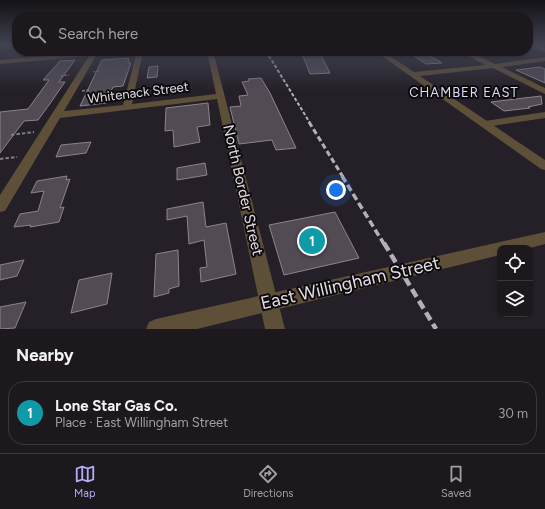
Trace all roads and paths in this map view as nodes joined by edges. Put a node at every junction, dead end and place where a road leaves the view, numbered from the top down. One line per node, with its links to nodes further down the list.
1 (13, 60): 8 (street)
2 (90, 60): 16 (street)
3 (138, 60): 15 (street)
4 (212, 60): 14 (street, North Border Street)
5 (391, 60): 10 (street)
6 (482, 60): 9 (street)
7 (542, 60): 9 (street)
8 (0, 62)
9 (493, 66): 10 (street); 13 (street)
10 (412, 75): 18 (street)
11 (89, 90): 12 (path)
12 (80, 91)
13 (545, 91)
14 (220, 96): 15 (street, Whitenack Street); 26 (street, North Border Street)
15 (128, 107): 16 (street, Whitenack Street)
16 (58, 115): 19 (street)
17 (545, 115): 18 (street)
18 (485, 124): 23 (street)
19 (47, 131): 20 (path); 21 (street)
20 (12, 135)
21 (31, 155): 22 (path); 24 (street)
22 (0, 159)
23 (545, 166)
24 (0, 207)
25 (545, 238): 26 (street, East Willingham Street)
26 (269, 302): 27 (street, East Willingham Street); 28 (street, North Border Street)
27 (156, 329)
28 (275, 329)

